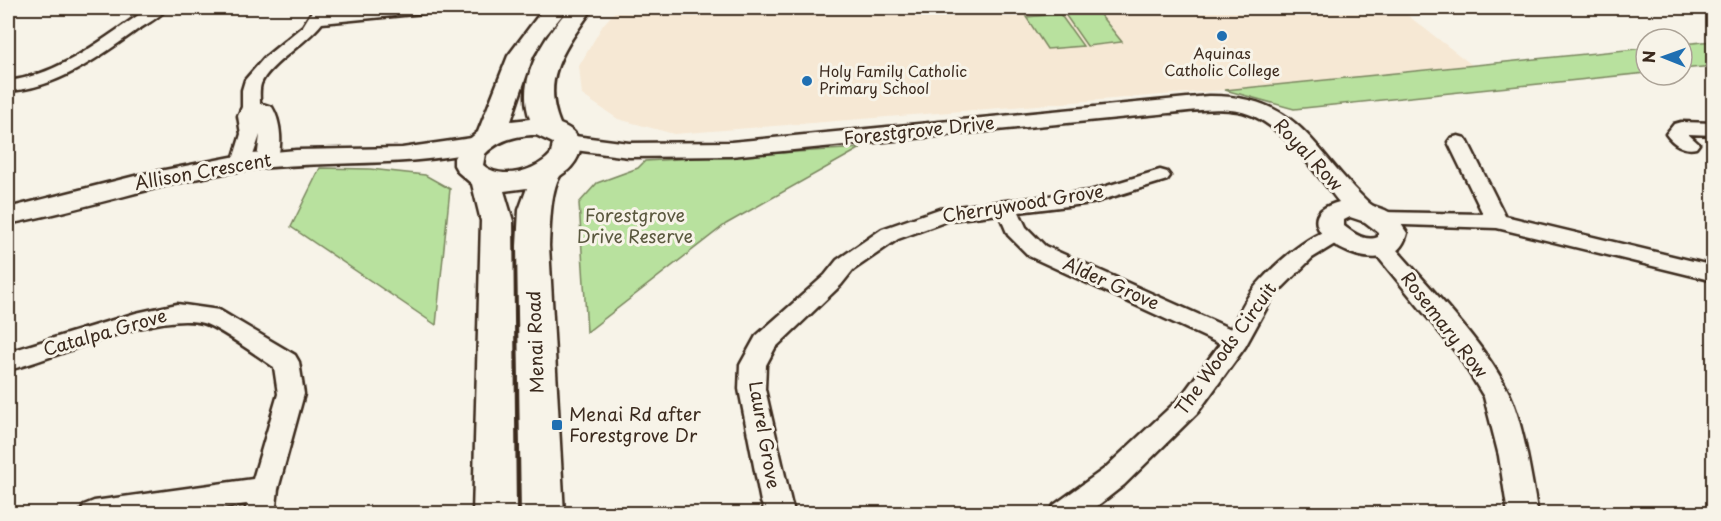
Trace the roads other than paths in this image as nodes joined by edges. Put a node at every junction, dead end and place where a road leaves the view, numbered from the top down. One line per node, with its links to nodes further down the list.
1 (159, 8): 6 (street)
2 (424, 8): 5 (street)
3 (556, 8): 12 (main road)
4 (581, 8): 11 (main road)
5 (320, 13): 13 (street)
6 (8, 86)
7 (1209, 103): 11 (street, Forestgrove Drive); 17 (street, Royal Row)
8 (1713, 129): 10 (street)
9 (1458, 142): 18 (street)
10 (1689, 144)
11 (555, 151): 12 (main road); 12 (main road); 27 (main road, Menai Road)
12 (481, 156): 13 (street, Allison Crescent); 26 (main road, Menai Road)
13 (255, 161): 16 (street, Allison Crescent)
14 (1160, 176): 15 (street, Cherrywood Grove)
15 (1006, 206): 21 (street, Cherrywood Grove); 22 (street, Alder Grove)
16 (8, 216)
17 (1355, 218): 18 (street); 19 (street); 19 (street); 22 (street, The Woods Circuit)
18 (1497, 221): 20 (street)
19 (1382, 247): 30 (street, Rosemary Row)
20 (1713, 274)
21 (833, 280): 28 (street, Laurel Grove)
22 (1236, 340): 29 (street, The Woods Circuit)
23 (8, 361): 24 (street, Catalpa Grove)
24 (262, 501): 25 (street)
25 (94, 513)
26 (494, 513)
27 (543, 513)
28 (781, 513)
29 (1064, 513)
30 (1523, 513)

